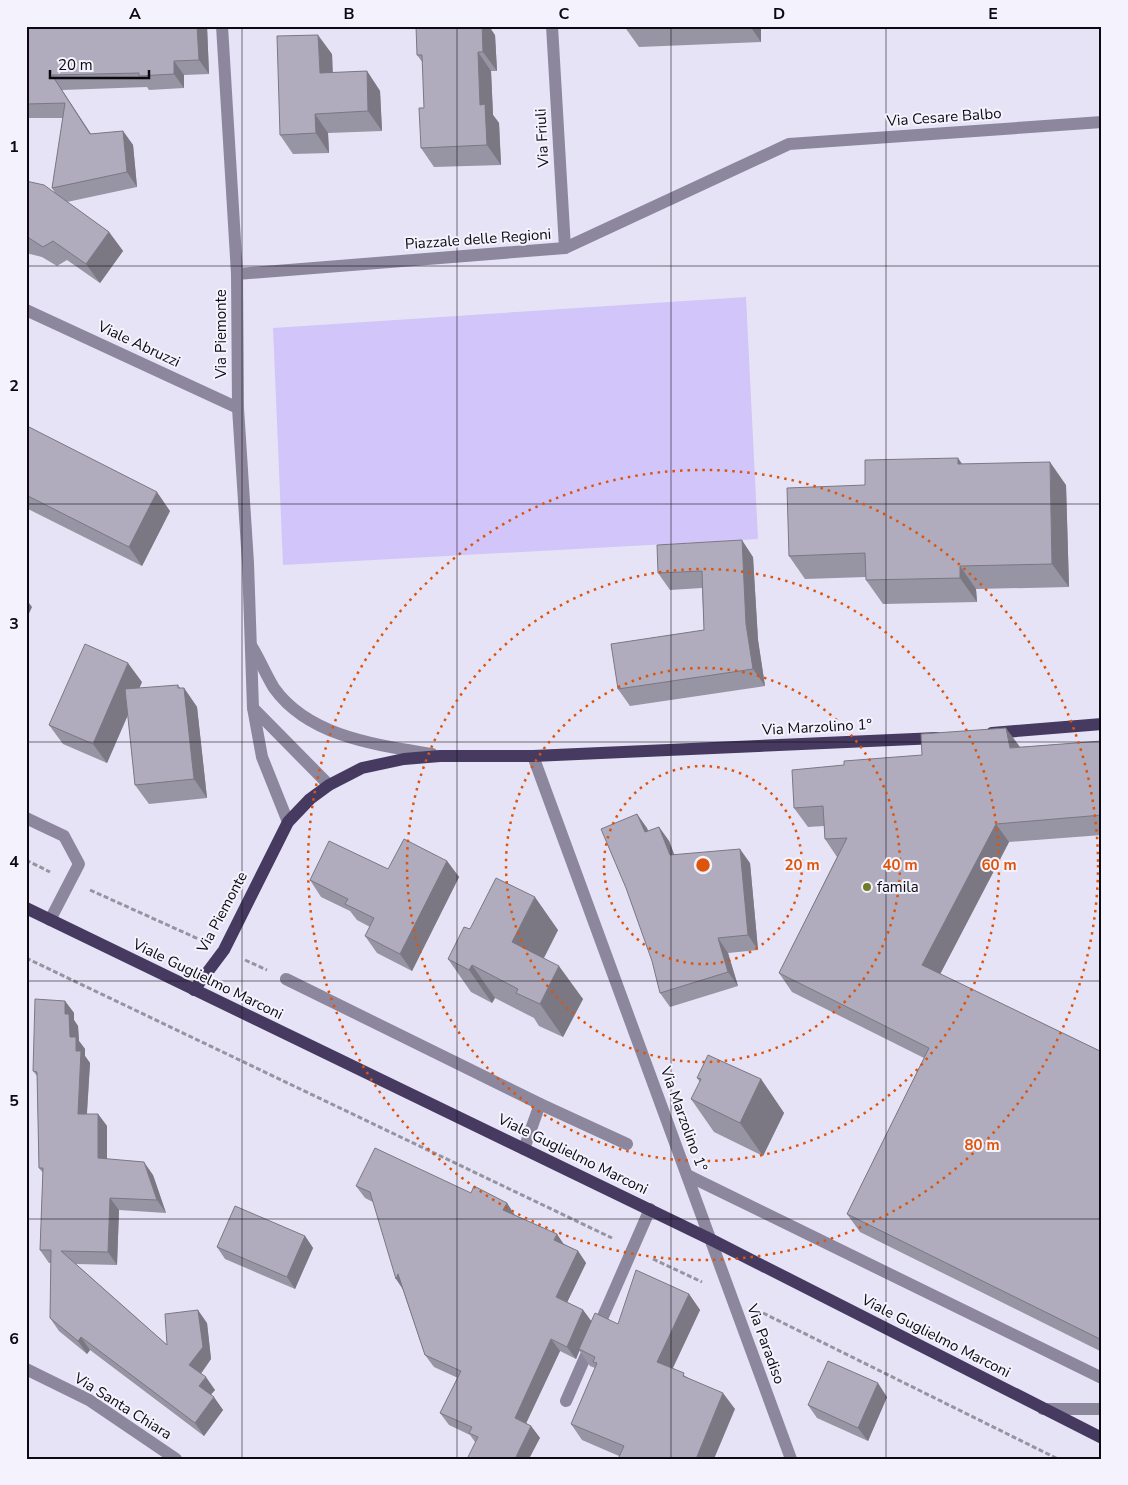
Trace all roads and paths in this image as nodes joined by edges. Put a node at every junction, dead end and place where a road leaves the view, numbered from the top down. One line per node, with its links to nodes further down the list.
1 (222, 26): 6 (street, Via Piemonte)
2 (552, 26): 5 (street, Via Friuli)
3 (1102, 122): 4 (street, Via Cesare Balbo)
4 (789, 144): 5 (street, Piazzale delle Regioni)
5 (565, 248): 6 (street, Piazzale delle Regioni)
6 (237, 274): 8 (street, Via Piemonte)
7 (26, 310): 8 (street, Viale Abruzzi)
8 (238, 408): 9 (street, Via Piemonte)
9 (250, 643): 10 (street, Via Piemonte); 14 (street)
10 (253, 708): 16 (street); 18 (street, Via Piemonte)
11 (1102, 724): 12 (main road)
12 (983, 734)
13 (953, 737): 15 (main road, Via Marzolino 1°)
14 (440, 756): 15 (main road, Via Marzolino 1°); 16 (main road, Via Marzolino 1°)
15 (533, 756): 31 (street, Via Marzolino 1°)
16 (329, 785): 18 (main road, Via Marzolino 1°)
17 (26, 818): 21 (street)
18 (288, 822): 19 (main road, Via Marzolino 1°)
19 (274, 847): 24 (main road, Via Piemonte)
20 (26, 860): 21 (path)
21 (71, 882): 23 (street); 24 (path)
22 (26, 908): 23 (main road, Viale Guglielmo Marconi)
23 (50, 920): 27 (main road, Viale Guglielmo Marconi)
24 (224, 950): 26 (path); 27 (main road, Via Piemonte)
25 (26, 958): 34 (path)
26 (286, 979): 28 (street)
27 (194, 990): 30 (main road, Viale Guglielmo Marconi)
28 (540, 1104): 29 (street); 30 (street)
29 (627, 1144)
30 (524, 1149): 32 (main road, Viale Guglielmo Marconi)
31 (687, 1175): 33 (street, Via Marzolino 1°); 37 (street)
32 (650, 1209): 33 (main road, Viale Guglielmo Marconi); 34 (street)
33 (712, 1240): 35 (street, Via Paradiso); 39 (main road, Viale Guglielmo Marconi)
34 (633, 1248): 35 (path); 38 (street)
35 (731, 1297): 43 (street, Via Paradiso); 44 (path)
36 (26, 1369): 42 (street, Via Santa Chiara)
37 (1102, 1378)
38 (566, 1402)
39 (1043, 1409): 40 (street); 41 (main road, Viale Guglielmo Marconi)
40 (1102, 1409)
41 (1102, 1438)
42 (176, 1459)
43 (791, 1459)
44 (1058, 1459)

